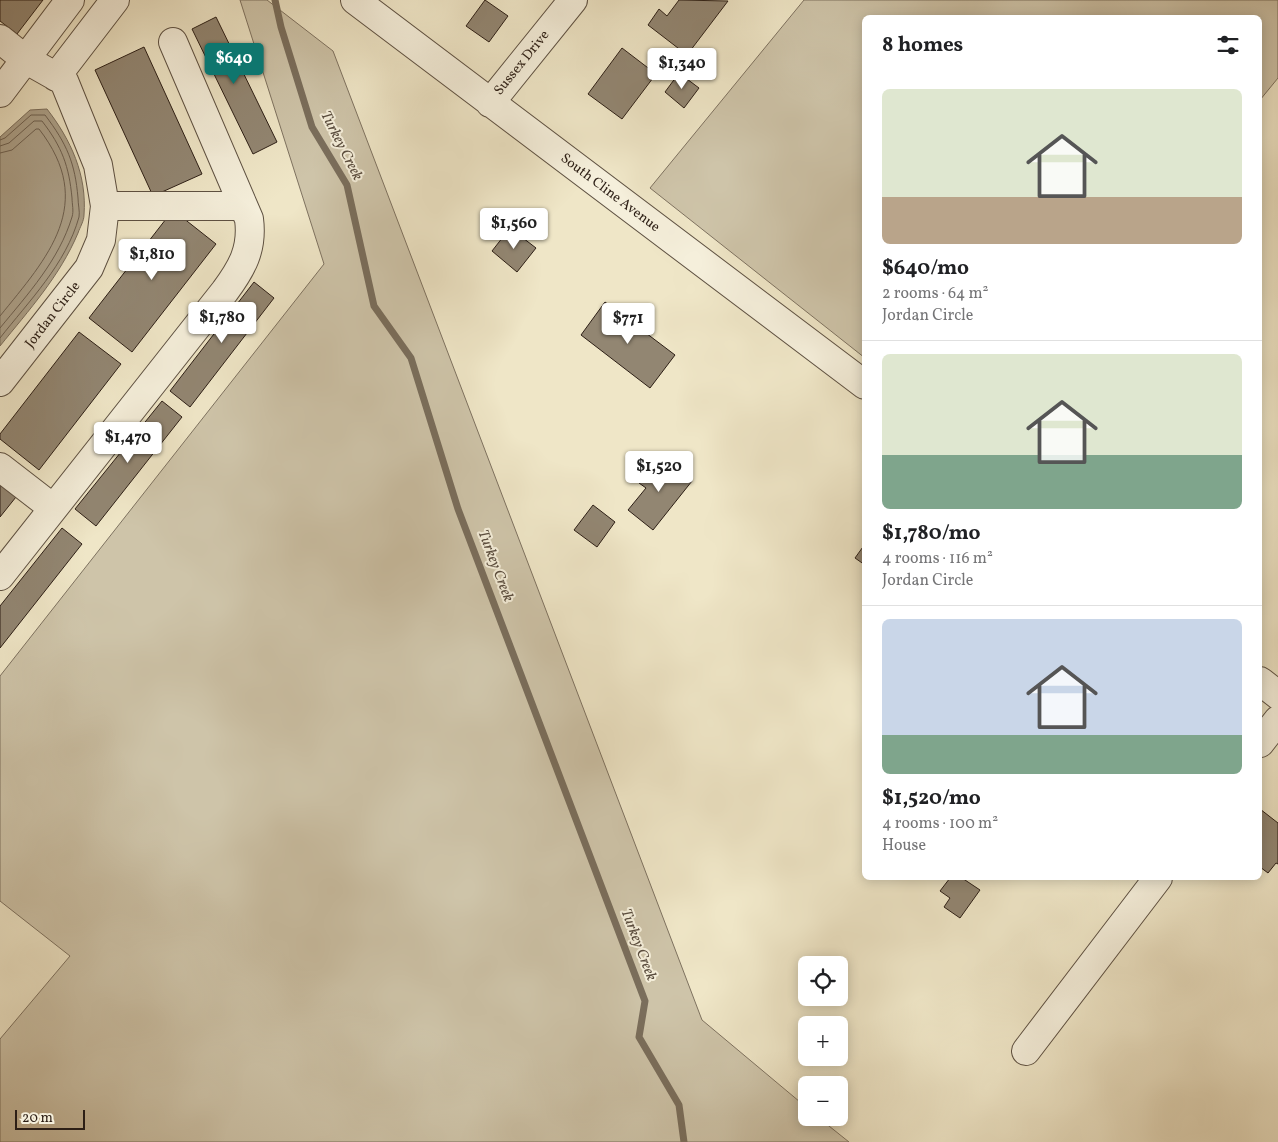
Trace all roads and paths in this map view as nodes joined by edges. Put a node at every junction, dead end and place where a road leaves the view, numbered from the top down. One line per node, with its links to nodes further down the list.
1 (70, 0): 7 (street)
2 (115, 0): 8 (street)
3 (355, 0): 10 (street, South Cline Avenue)
4 (573, 0): 10 (street, Sussex Drive)
5 (0, 40): 7 (street, Jordan Circle)
6 (173, 42): 12 (street)
7 (25, 59): 8 (street, Jordan Circle); 9 (street)
8 (56, 77): 11 (street, Jordan Circle)
9 (0, 93)
10 (490, 103): 14 (street, South Cline Avenue)
11 (105, 206): 12 (street); 13 (street, Jordan Circle)
12 (243, 206): 16 (street)
13 (0, 382)
14 (862, 383)
15 (0, 467): 16 (street)
16 (54, 508): 17 (street)
17 (0, 576)
18 (1262, 683): 19 (street)
19 (1278, 695)
20 (1278, 720): 21 (street)
21 (1262, 740)
22 (1156, 880): 23 (street)
23 (1026, 1051)

